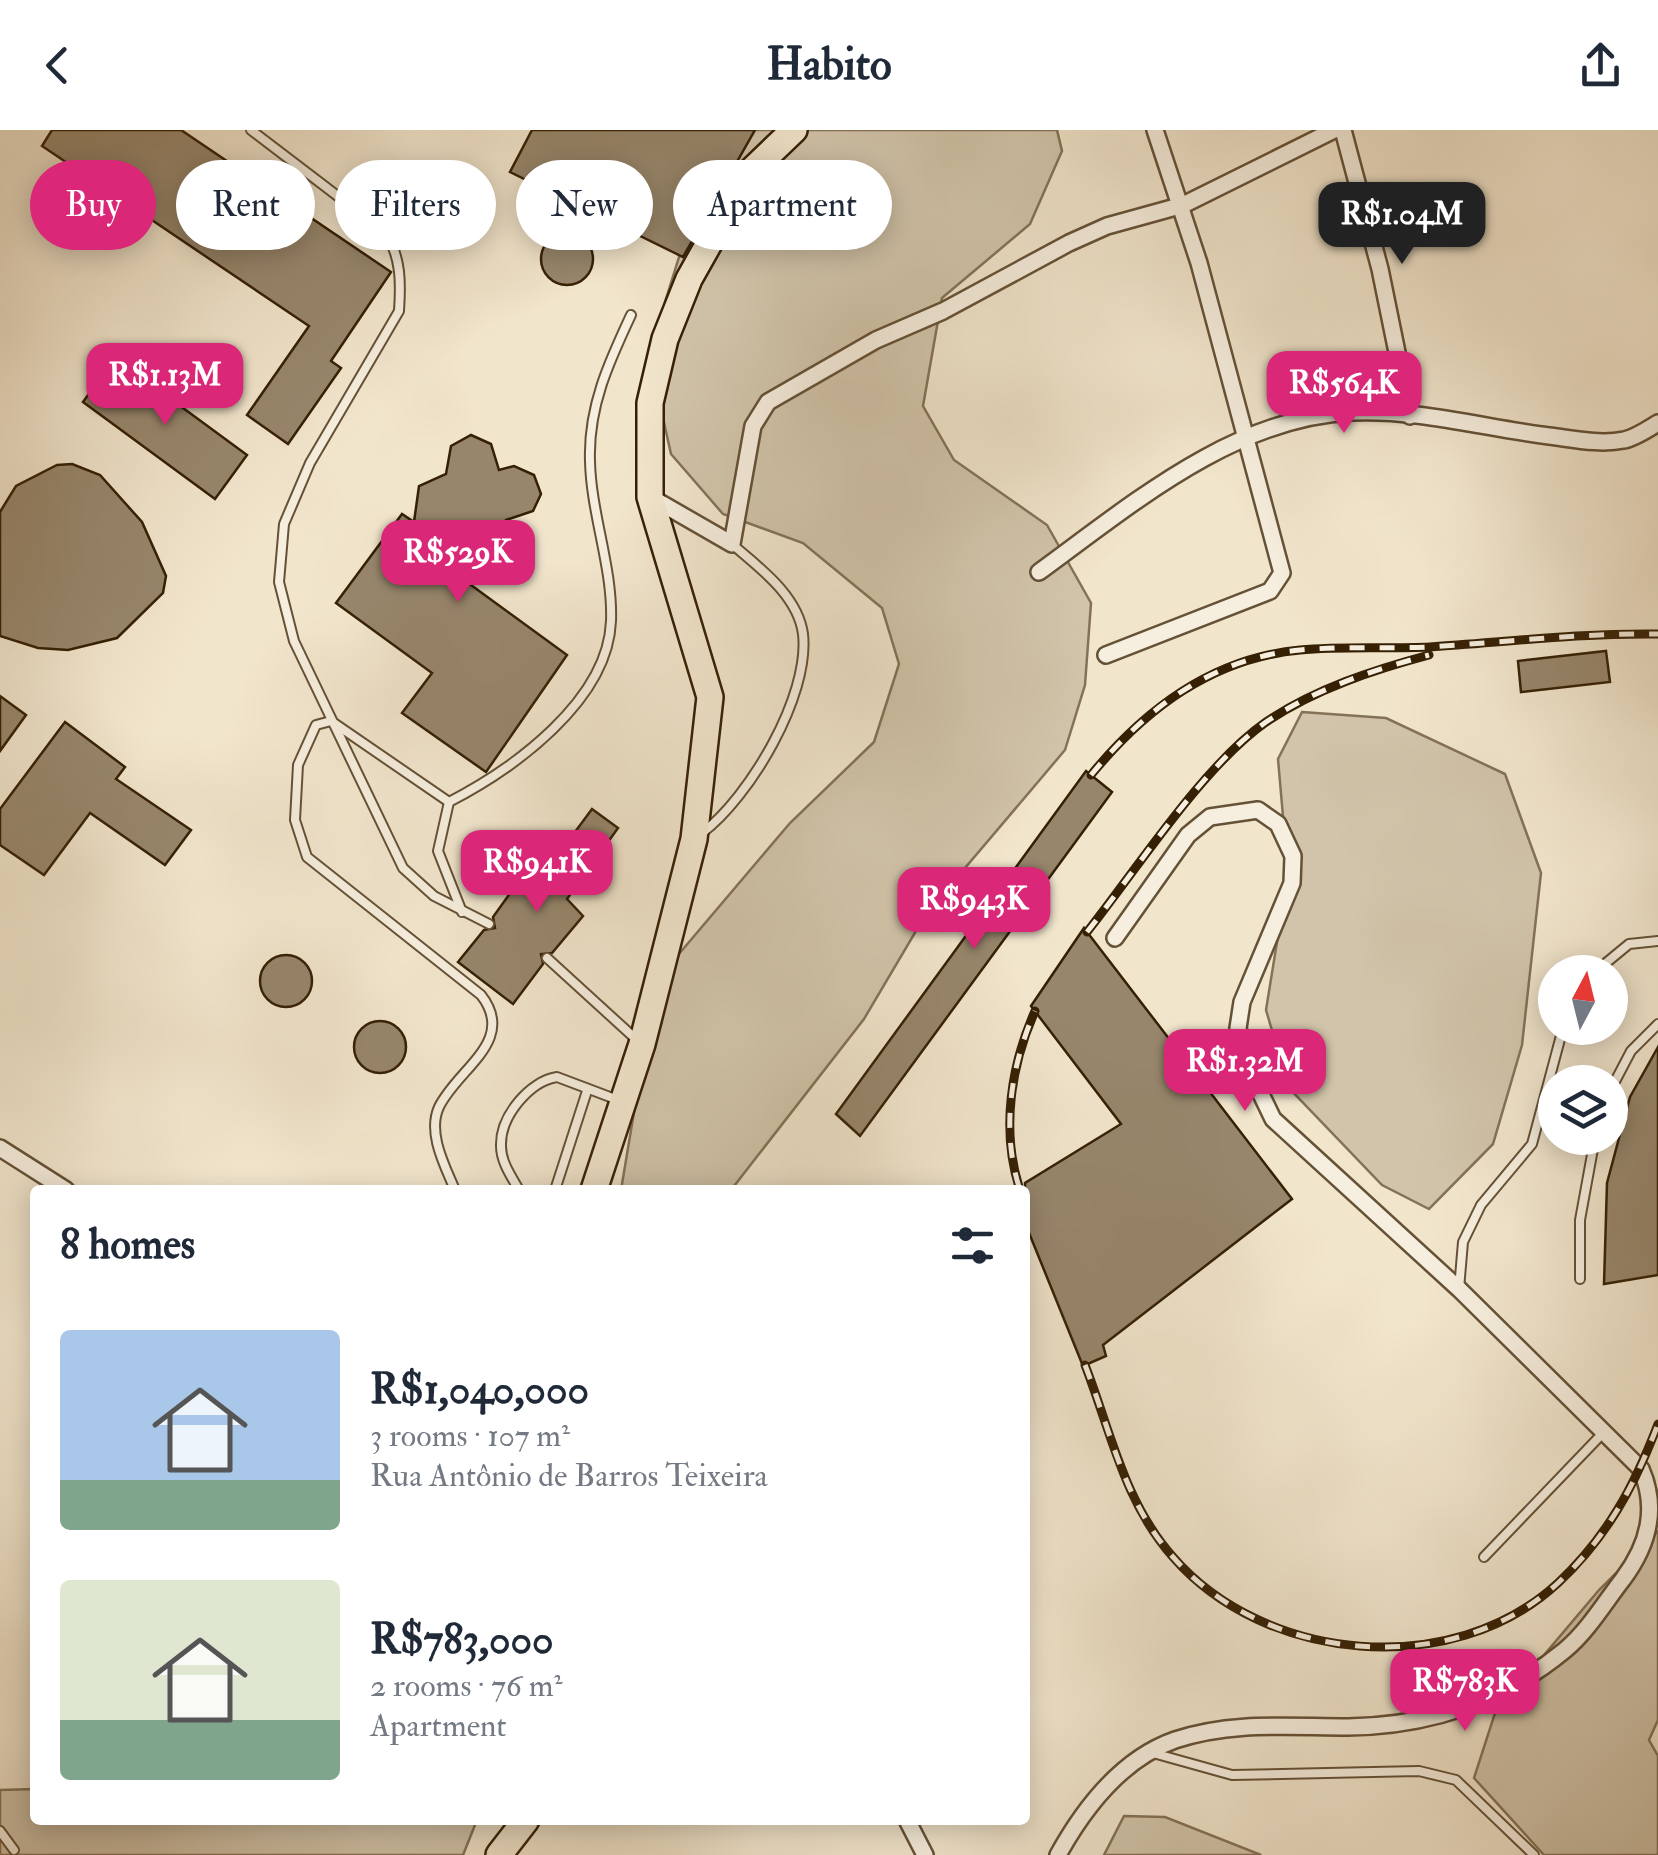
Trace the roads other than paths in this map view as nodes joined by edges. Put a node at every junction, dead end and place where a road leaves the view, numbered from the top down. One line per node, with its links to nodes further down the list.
1 (252, 130): 15 (lane)
2 (794, 130): 11 (main road)
3 (1156, 130): 6 (street)
4 (1334, 130): 6 (street)
5 (1343, 130): 8 (street)
6 (1182, 205): 10 (street); 12 (street)
7 (631, 314): 16 (lane)
8 (1410, 416): 9 (street); 10 (street)
9 (1658, 423)
10 (1243, 437): 13 (street); 14 (street)
11 (650, 497): 12 (street); 17 (main road)
12 (732, 544): 17 (lane)
13 (1039, 572)
14 (1106, 655)
15 (331, 720): 16 (lane); 18 (lane); 33 (lane)
16 (448, 802): 18 (lane)
17 (694, 839): 25 (main road)
18 (462, 912): 19 (lane)
19 (488, 924)
20 (1115, 938): 38 (street)
21 (1658, 940): 22 (lane)
22 (1616, 955)
23 (548, 958): 25 (lane)
24 (1658, 1024): 27 (lane)
25 (642, 1044): 29 (main road)
26 (1558, 1045): 38 (lane)
27 (1624, 1065)
28 (587, 1090): 29 (lane); 34 (lane); 35 (lane)
29 (623, 1102): 36 (main road)
30 (0, 1148): 32 (street)
31 (1591, 1155): 37 (lane)
32 (58, 1185)
33 (453, 1185)
34 (516, 1185)
35 (557, 1185)
36 (596, 1185)
37 (1580, 1279)
38 (1460, 1289): 39 (street)
39 (1603, 1433): 40 (lane); 41 (street)
40 (1484, 1557)
41 (1153, 1753): 48 (street); 49 (lane)
42 (522, 1825): 46 (main road)
43 (910, 1825): 47 (street)
44 (0, 1831): 45 (lane)
45 (14, 1850)
46 (500, 1855)
47 (925, 1855)
48 (1058, 1855)
49 (1534, 1855)

